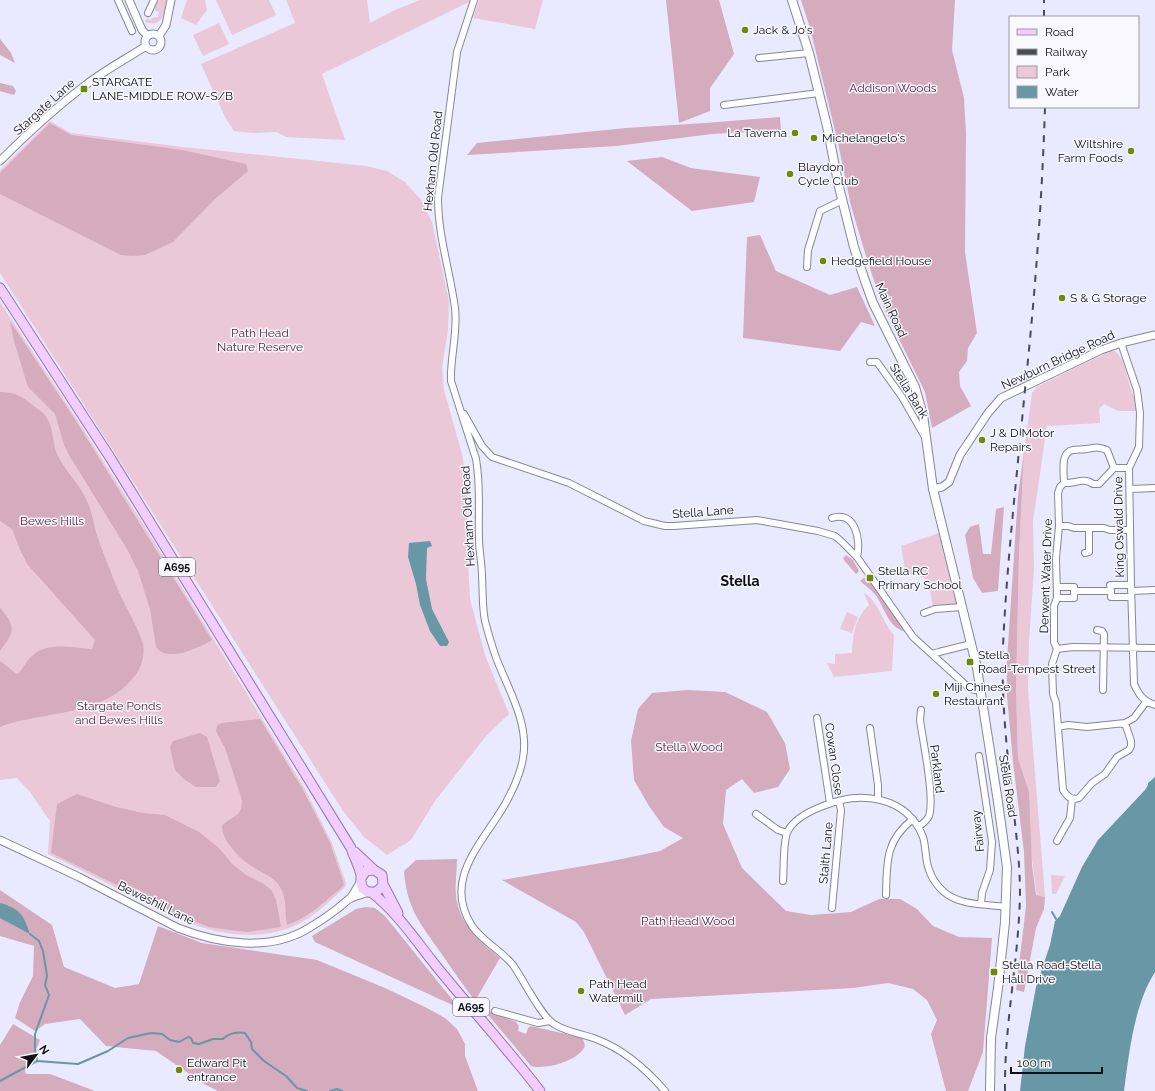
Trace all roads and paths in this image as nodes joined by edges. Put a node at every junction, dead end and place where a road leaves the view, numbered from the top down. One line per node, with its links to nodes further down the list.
1 (118, 0): 8 (street)
2 (129, 0): 7 (street)
3 (154, 0): 9 (street)
4 (171, 0): 12 (street, Stargate Lane)
5 (474, 0): 25 (street, Hexham Old Road)
6 (792, 0): 14 (main road, Main Road)
7 (133, 9): 8 (street); 11 (street)
8 (124, 13): 10 (street)
9 (148, 13)
10 (132, 31)
11 (148, 36): 12 (street); 13 (street)
12 (159, 36): 13 (street, Stargate Lane)
13 (146, 46): 18 (street, Stargate Lane)
14 (809, 53): 15 (street); 16 (main road, Main Road)
15 (759, 58)
16 (819, 94): 17 (street); 19 (main road, Main Road)
17 (724, 105)
18 (0, 161)
19 (842, 200): 20 (street); 26 (main road, Main Road)
20 (807, 267)
21 (0, 288): 76 (main road, A695)
22 (1155, 335): 23 (street, Newburn Bridge Road)
23 (1121, 343): 30 (street, King Oswald Drive); 33 (street, Newburn Bridge Road)
24 (870, 362): 26 (street, Stella Bank)
25 (458, 405): 27 (street, Stella Lane); 28 (street, Hexham Old Road)
26 (926, 439): 33 (main road, Main Road)
27 (486, 451): 28 (street); 40 (street, Stella Lane)
28 (476, 460): 89 (street, Hexham Old Road)
29 (1114, 468): 30 (street); 31 (street); 31 (street, Derwent Water Drive)
30 (1129, 468): 34 (street, King Oswald Drive)
31 (1064, 483): 36 (street, Derwent Water Drive)
32 (1155, 488): 34 (street)
33 (933, 489): 47 (main road, Stella Road)
34 (1130, 489): 38 (street, King Oswald Drive)
35 (832, 518): 40 (street)
36 (1059, 526): 37 (street); 41 (street, Derwent Water Drive)
37 (1090, 528): 38 (street); 39 (street)
38 (1130, 530): 45 (street, King Oswald Drive)
39 (1085, 553)
40 (858, 557): 55 (street, Stella Lane)
41 (1057, 587): 43 (street); 46 (street, Derwent Water Drive)
42 (1155, 590): 45 (street)
43 (1074, 591): 44 (street); 46 (street)
44 (1110, 591): 45 (street); 45 (street)
45 (1131, 591): 54 (street, King Oswald Drive)
46 (1057, 598): 53 (street, Derwent Water Drive)
47 (962, 606): 48 (street); 50 (main road, Stella Road)
48 (924, 613)
49 (1097, 630): 51 (street)
50 (971, 644): 55 (street); 56 (main road, Stella Road)
51 (1105, 648): 53 (street); 54 (street); 57 (street)
52 (1155, 648): 54 (street)
53 (1057, 649): 63 (street, Derwent Water Drive)
54 (1133, 649): 58 (street, King Oswald Drive)
55 (932, 654): 56 (street, Stella Lane)
56 (980, 690): 85 (main road, Stella Road)
57 (1103, 690)
58 (1146, 702): 59 (street); 62 (street)
59 (1155, 705)
60 (921, 710): 72 (street, Parkland)
61 (817, 718): 69 (street, Cowan Close)
62 (1125, 723): 63 (street); 67 (street)
63 (1058, 727): 67 (street, Derwent Water Drive)
64 (870, 728): 66 (street)
65 (979, 756): 84 (street, Fairway)
66 (878, 799): 68 (street); 71 (street)
67 (1072, 799): 75 (street)
68 (839, 801): 69 (street); 86 (street, Staith Lane)
69 (830, 803): 73 (street)
70 (756, 814): 73 (street)
71 (913, 819): 72 (street); 82 (street)
72 (918, 826): 84 (street)
73 (787, 833): 79 (street)
74 (0, 840): 83 (street, Beweshill Lane)
75 (1057, 841)
76 (351, 848): 77 (main road, A695); 78 (main road, A695)
77 (373, 869): 78 (main road); 80 (main road, A695)
78 (361, 879): 81 (main road, A695); 83 (street, Beweshill Lane)
79 (783, 881)
80 (383, 884): 81 (main road); 87 (main road, A695)
81 (370, 892): 83 (street, Beweshill Lane); 87 (main road, A695)
82 (886, 895)
83 (350, 899)
84 (981, 904): 85 (street)
85 (1006, 907): 92 (main road, Stella Road)
86 (832, 908)
87 (403, 923): 90 (main road, A695)
88 (495, 1011): 89 (street)
89 (550, 1021): 91 (street)
90 (540, 1091)
91 (665, 1091)
92 (990, 1091)

